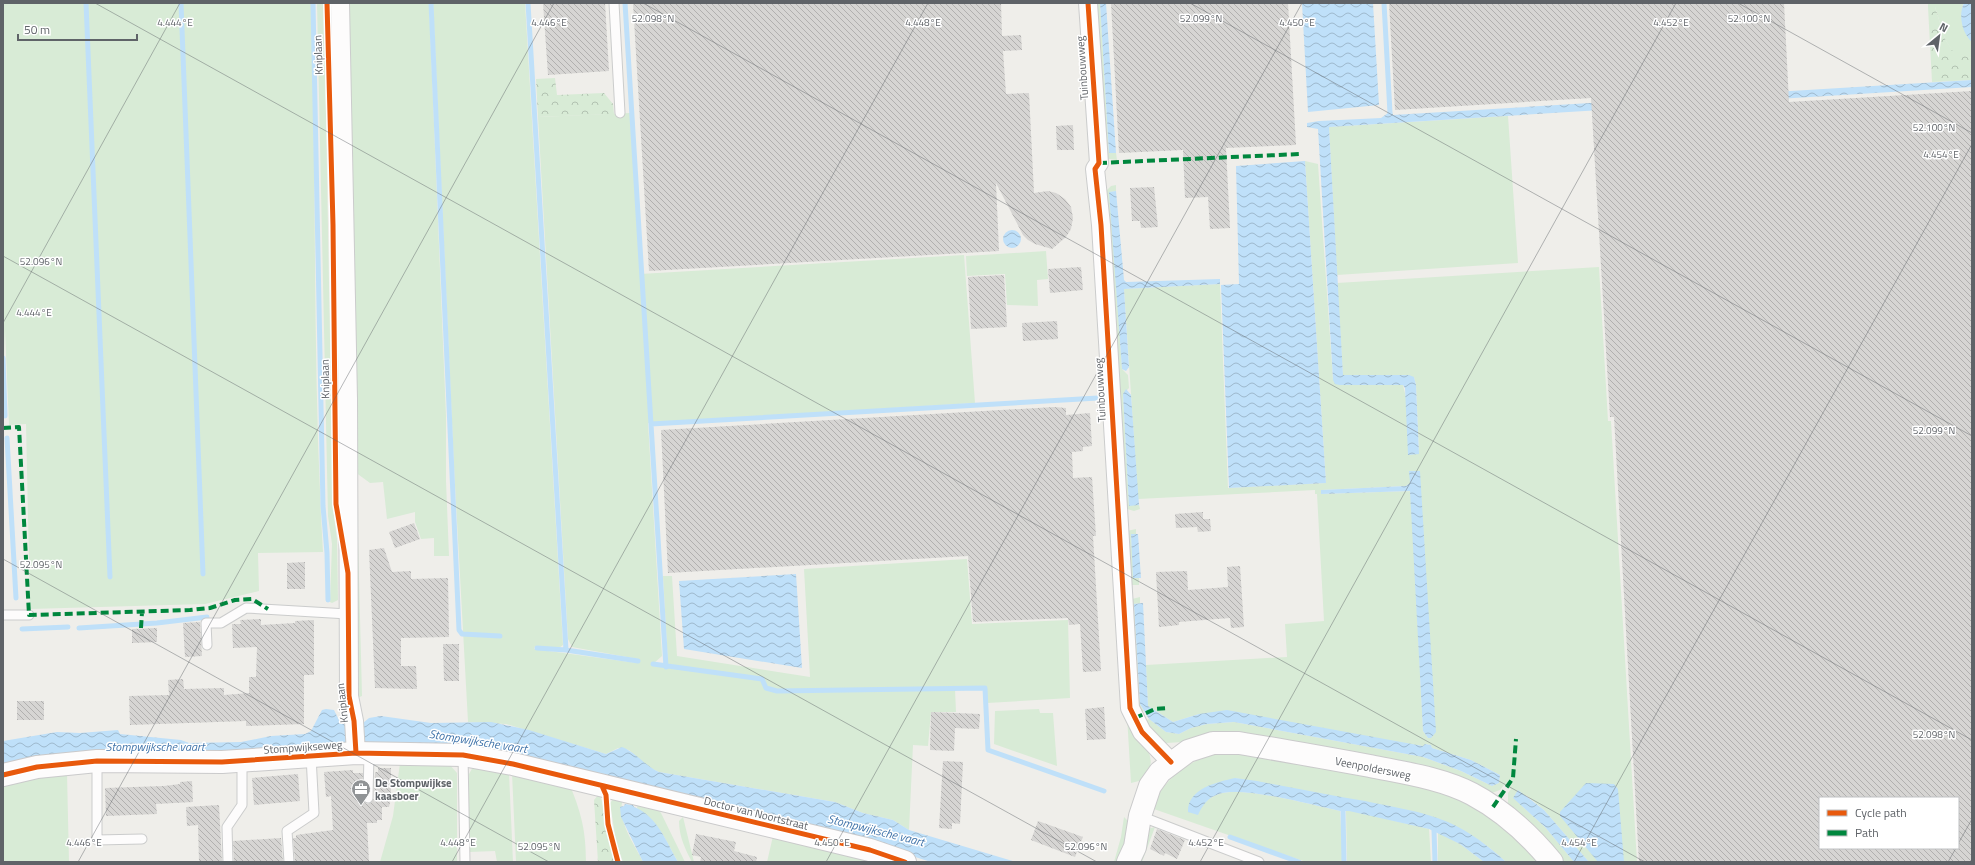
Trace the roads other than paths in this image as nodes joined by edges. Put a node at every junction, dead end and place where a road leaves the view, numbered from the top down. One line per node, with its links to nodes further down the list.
1 (340, 3): 5 (street, Kniplaan)
2 (614, 3): 4 (lane)
3 (1088, 3): 14 (street, Tuinbouwweg)
4 (620, 113)
5 (348, 614): 8 (lane); 9 (street, Kniplaan)
6 (3, 615): 7 (lane)
7 (29, 615)
8 (207, 645)
9 (360, 749): 10 (street, Stompwijkseweg); 11 (street, Stompwijkseweg); 17 (lane)
10 (464, 755): 16 (street, Stompwijkseweg); 22 (lane)
11 (311, 756): 13 (street, Stompwijkseweg); 21 (lane)
12 (97, 760): 13 (street, Stompwijkseweg); 15 (street, Stompwijkseweg); 19 (lane)
13 (242, 761): 20 (lane)
14 (1172, 762): 18 (street); 26 (street, Veenpoldersweg)
15 (3, 775)
16 (602, 786): 23 (street, Doctor van Noortstraat)
17 (368, 798)
18 (1140, 816): 24 (street); 25 (lane)
19 (142, 839)
20 (228, 862)
21 (289, 862)
22 (465, 862)
23 (905, 862)
24 (1128, 862)
25 (1259, 862)
26 (1552, 862)

